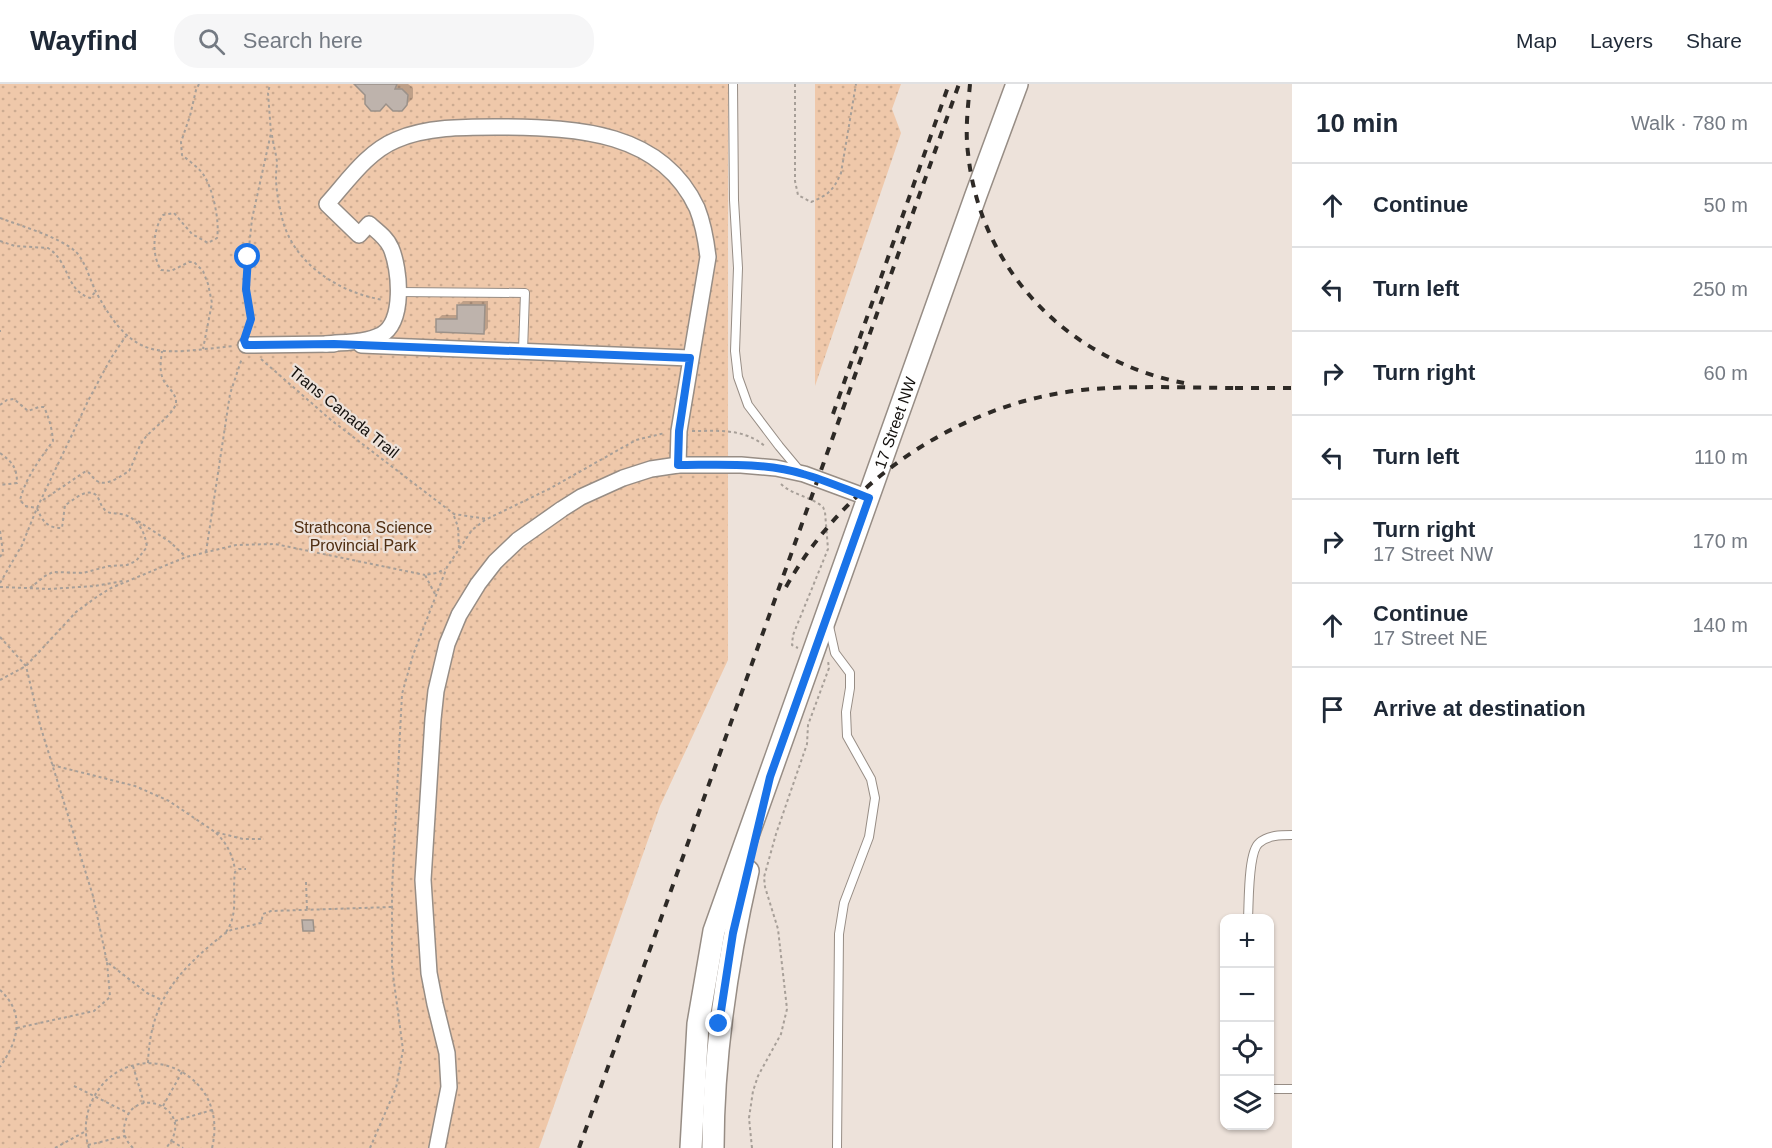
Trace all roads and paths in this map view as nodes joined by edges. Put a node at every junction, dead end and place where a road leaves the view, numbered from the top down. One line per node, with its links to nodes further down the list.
1 (199, 84): 15 (path)
2 (270, 84): 7 (path)
3 (733, 84): 25 (lane)
4 (795, 84): 5 (path)
5 (856, 84)
6 (1017, 84): 28 (main road, 17 Street NW)
7 (271, 133): 11 (path); 14 (path)
8 (0, 218): 10 (path)
9 (0, 241): 10 (path)
10 (96, 291): 12 (path)
11 (398, 297): 13 (street); 17 (lane); 18 (street)
12 (126, 336): 16 (path); 29 (path)
13 (326, 344): 14 (street); 17 (street)
14 (246, 345): 15 (path); 31 (path, Trans Canada Trail); 36 (path)
15 (203, 349): 16 (path)
16 (162, 351): 29 (path)
17 (523, 351): 18 (street)
18 (690, 358): 24 (street)
19 (0, 405): 30 (path)
20 (685, 431): 22 (path)
21 (672, 432): 32 (path)
22 (770, 451)
23 (0, 453): 27 (path)
24 (678, 465): 25 (street); 92 (street)
25 (802, 474): 28 (street)
26 (779, 482): 48 (path)
27 (0, 485)
28 (869, 498): 46 (main road, 17 Street NW)
29 (41, 502): 30 (path)
30 (37, 508): 33 (path); 42 (path)
31 (454, 514): 32 (path, Trans Canada Trail); 35 (path)
32 (487, 519): 35 (path)
33 (136, 520): 38 (path); 44 (path)
34 (0, 531): 37 (path)
35 (459, 548): 39 (path)
36 (206, 552): 38 (path); 40 (path)
37 (0, 557)
38 (186, 557): 41 (path)
39 (447, 567): 40 (path); 45 (path)
40 (425, 575): 45 (path)
41 (129, 580): 44 (path); 50 (path)
42 (0, 583)
43 (0, 587): 44 (path)
44 (30, 588)
45 (435, 594): 60 (path)
46 (826, 616): 53 (main road, 17 Street NW); 95 (lane)
47 (0, 637): 50 (path)
48 (800, 648)
49 (827, 659): 94 (path)
50 (26, 666): 51 (path); 52 (path)
51 (0, 680)
52 (52, 765): 54 (path); 64 (path)
53 (770, 777): 84 (main road); 93 (main road, 17 Street NW)
54 (214, 831): 56 (path); 58 (path)
55 (1292, 836): 62 (lane)
56 (264, 838)
57 (246, 869): 58 (path)
58 (235, 872): 63 (path)
59 (306, 882): 61 (path)
60 (392, 907): 61 (path); 91 (path)
61 (307, 910): 63 (path)
62 (1248, 914)
63 (224, 934): 66 (path)
64 (107, 962): 66 (path); 67 (path)
65 (0, 990): 67 (path)
66 (162, 1000): 68 (path)
67 (17, 1028): 70 (path)
68 (148, 1064): 69 (path); 71 (path)
69 (133, 1066): 75 (path); 76 (path)
70 (0, 1067)
71 (183, 1072): 77 (path); 78 (path)
72 (74, 1086): 75 (path)
73 (1274, 1089): 74 (lane)
74 (1292, 1089)
75 (94, 1097): 79 (path); 81 (path)
76 (144, 1103): 77 (path); 79 (path)
77 (163, 1106): 80 (path)
78 (213, 1110): 80 (path); 90 (path)
79 (129, 1113): 82 (path)
80 (175, 1121): 83 (path)
81 (86, 1131): 85 (path); 86 (path)
82 (125, 1136): 85 (path); 87 (path)
83 (172, 1142): 88 (path); 89 (path)
84 (714, 1145)
85 (89, 1146)
86 (55, 1148)
87 (133, 1148)
88 (166, 1148)
89 (183, 1148)
90 (212, 1148)
91 (370, 1148)
92 (437, 1148)
93 (691, 1148)
94 (752, 1148)
95 (837, 1148)

